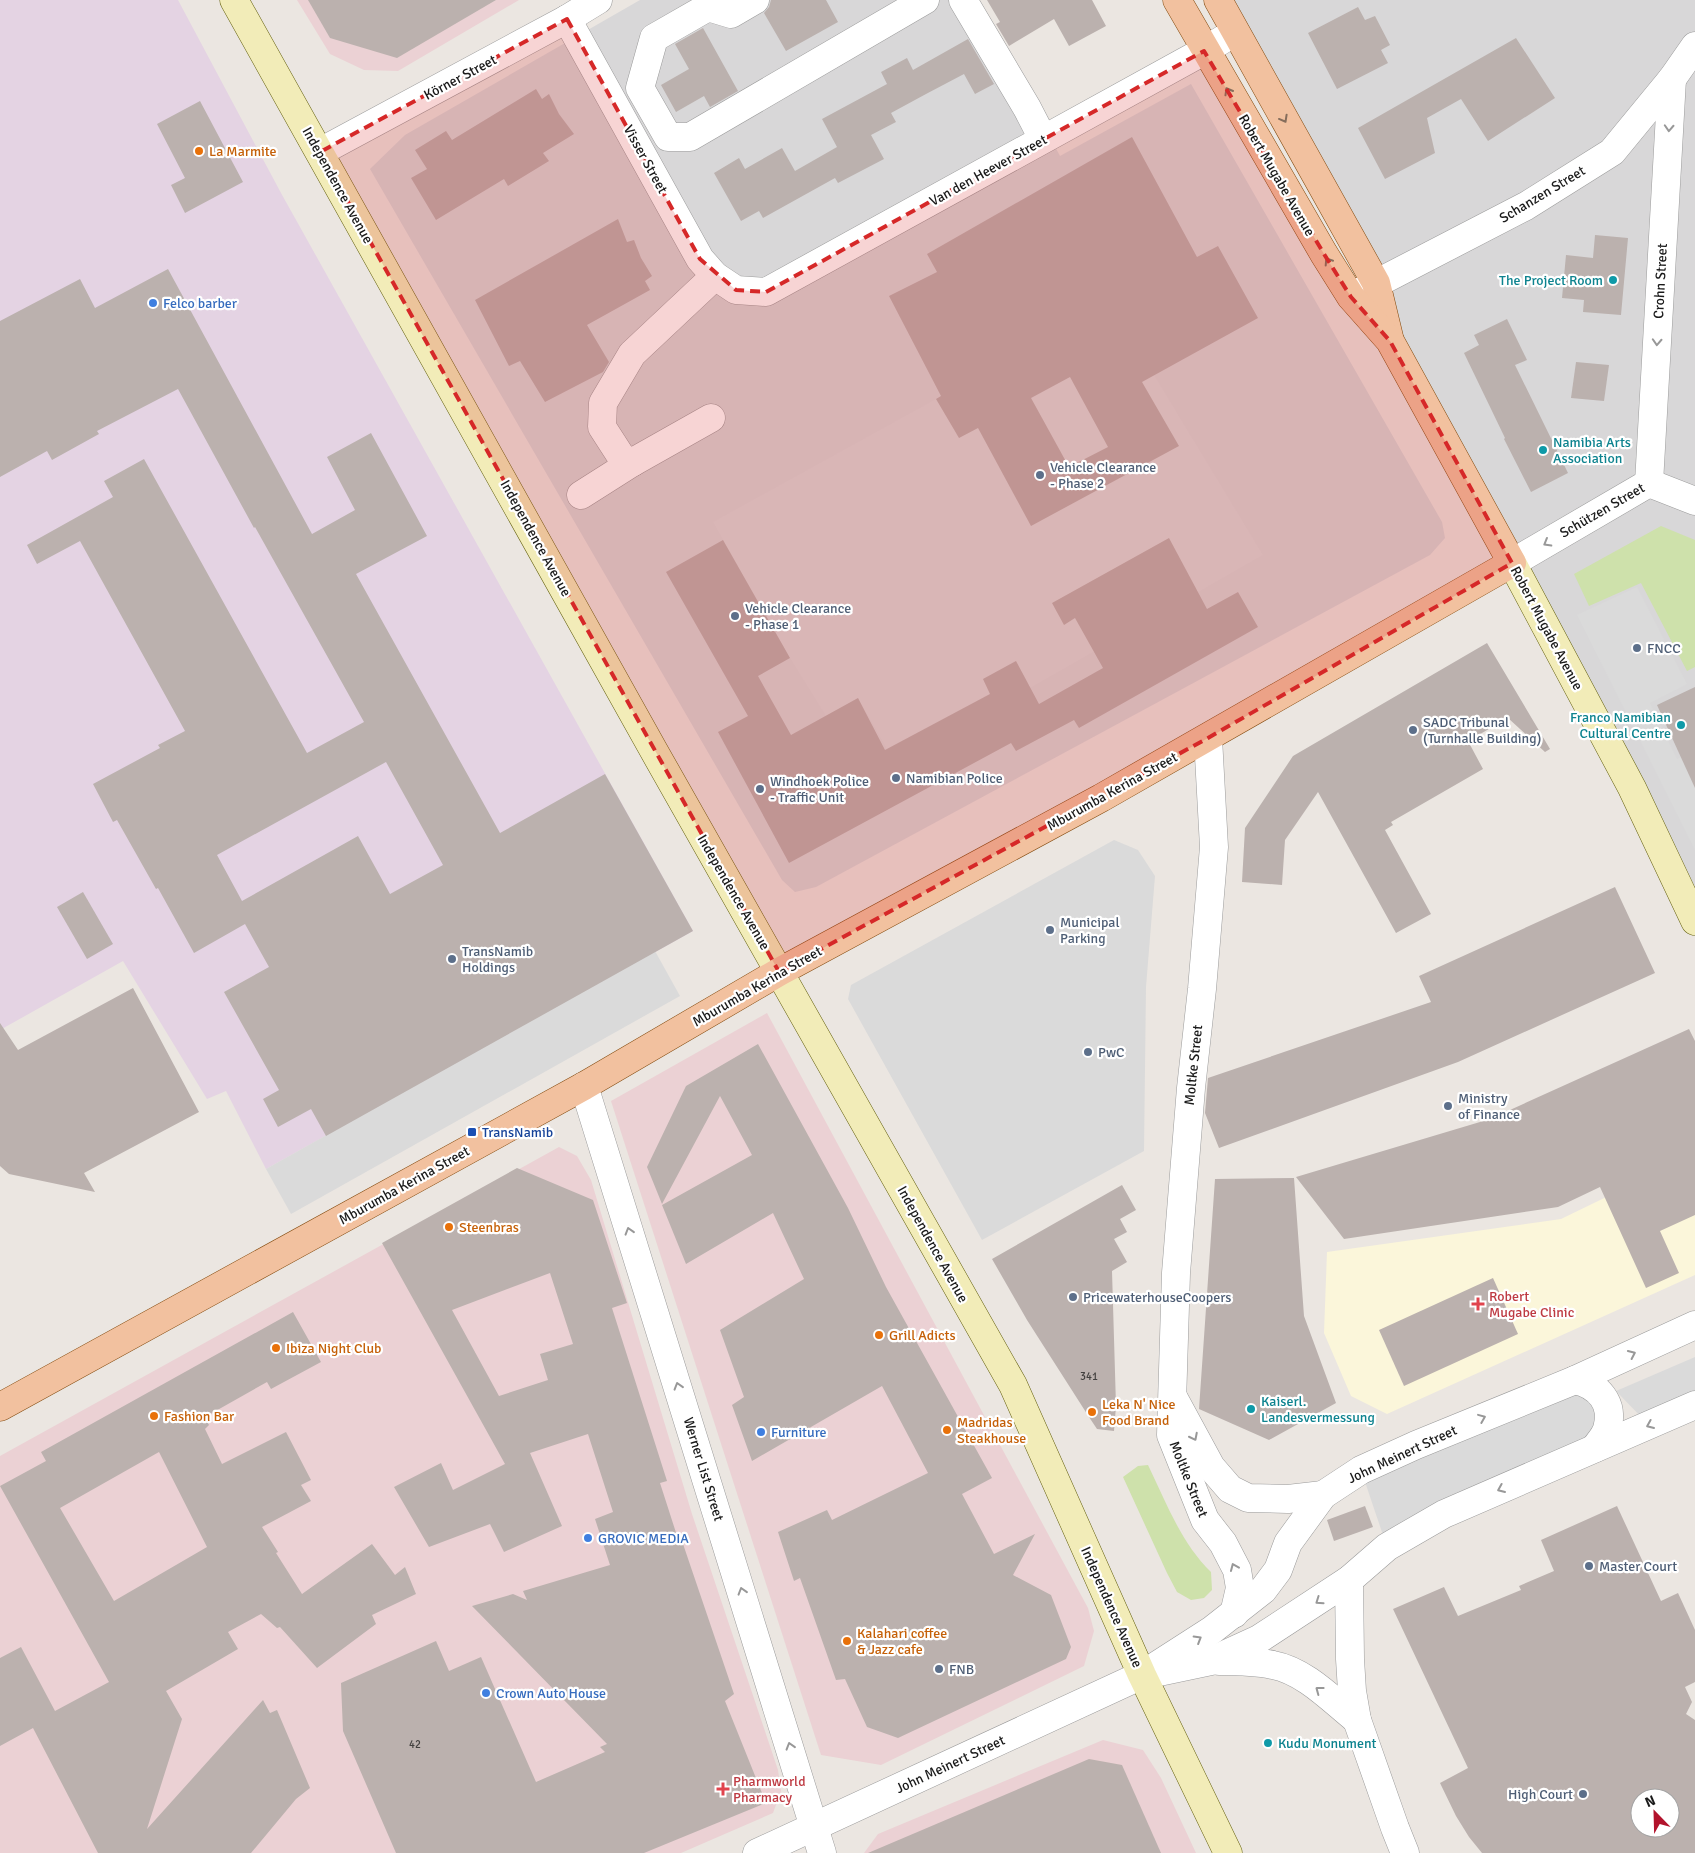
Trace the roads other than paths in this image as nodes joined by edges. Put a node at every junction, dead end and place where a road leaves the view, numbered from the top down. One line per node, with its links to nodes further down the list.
1 (234, 0): 14 (main road, Independence Avenue)
2 (598, 0): 8 (street, Körner Street)
3 (755, 0): 4 (street)
4 (925, 0)
5 (963, 0): 13 (street)
6 (1176, 0): 11 (main road, Robert Mugabe Avenue)
7 (1218, 0): 9 (main road, Robert Mugabe Avenue)
8 (567, 18): 14 (street, Körner Street); 15 (street, Visser Street)
9 (1235, 32): 11 (street, Van den Heever Street); 16 (main road, Robert Mugabe Avenue, one-way to 16)
10 (1695, 46): 12 (street, Schanzen Street)
11 (1204, 51): 13 (street, Van den Heever Street); 17 (main road, Robert Mugabe Avenue, one-way to 11)
12 (1672, 79): 16 (street, Schanzen Street); 21 (street, Crohn Street, one-way to 21)
13 (1043, 139): 15 (street, Van den Heever Street)
14 (320, 152): 27 (main road, Independence Avenue)
15 (725, 283): 20 (street)
16 (1376, 283): 17 (street, Schanzen Street); 18 (main road, Robert Mugabe Avenue)
17 (1351, 297): 18 (main road, Robert Mugabe Avenue)
18 (1390, 341): 24 (main road, Robert Mugabe Avenue)
19 (711, 418): 20 (street)
20 (633, 462): 22 (street)
21 (1649, 482): 23 (street, Schützen Street); 24 (street, Schützen Street, one-way to 24)
22 (581, 495)
23 (1695, 501)
24 (1512, 563): 25 (main road, Mburumba Kerina Street); 26 (main road, Robert Mugabe Avenue)
25 (1208, 738): 27 (main road, Mburumba Kerina Street); 31 (street, Moltke Street)
26 (1695, 921)
27 (779, 972): 28 (main road, Mburumba Kerina Street); 39 (main road, Independence Avenue)
28 (584, 1086): 33 (main road, Mburumba Kerina Street); 41 (street, Werner List Street, one-way to 28)
29 (1695, 1325): 30 (street, John Meinert Street, one-way to 29)
30 (1575, 1380): 34 (street); 35 (street, John Meinert Street, one-way to 30)
31 (1172, 1394): 35 (street, Moltke Street, one-way to 35); 37 (street, Moltke Street, one-way to 31)
32 (1695, 1406): 34 (street, John Meinert Street, one-way to 34)
33 (0, 1407)
34 (1595, 1448): 36 (street, John Meinert Street, one-way to 36)
35 (1323, 1494): 37 (street, John Meinert Street)
36 (1349, 1580): 38 (street, John Meinert Street, one-way to 38); 40 (street)
37 (1234, 1614): 39 (street, John Meinert Street, one-way to 37)
38 (1211, 1661): 39 (street, John Meinert Street); 40 (street, one-way to 38)
39 (1142, 1675): 41 (street, John Meinert Street); 44 (main road, Independence Avenue)
40 (1357, 1720): 45 (street)
41 (815, 1826): 42 (street, John Meinert Street); 43 (street, Werner List Street)
42 (757, 1853)
43 (822, 1853)
44 (1228, 1853)
45 (1405, 1853)

